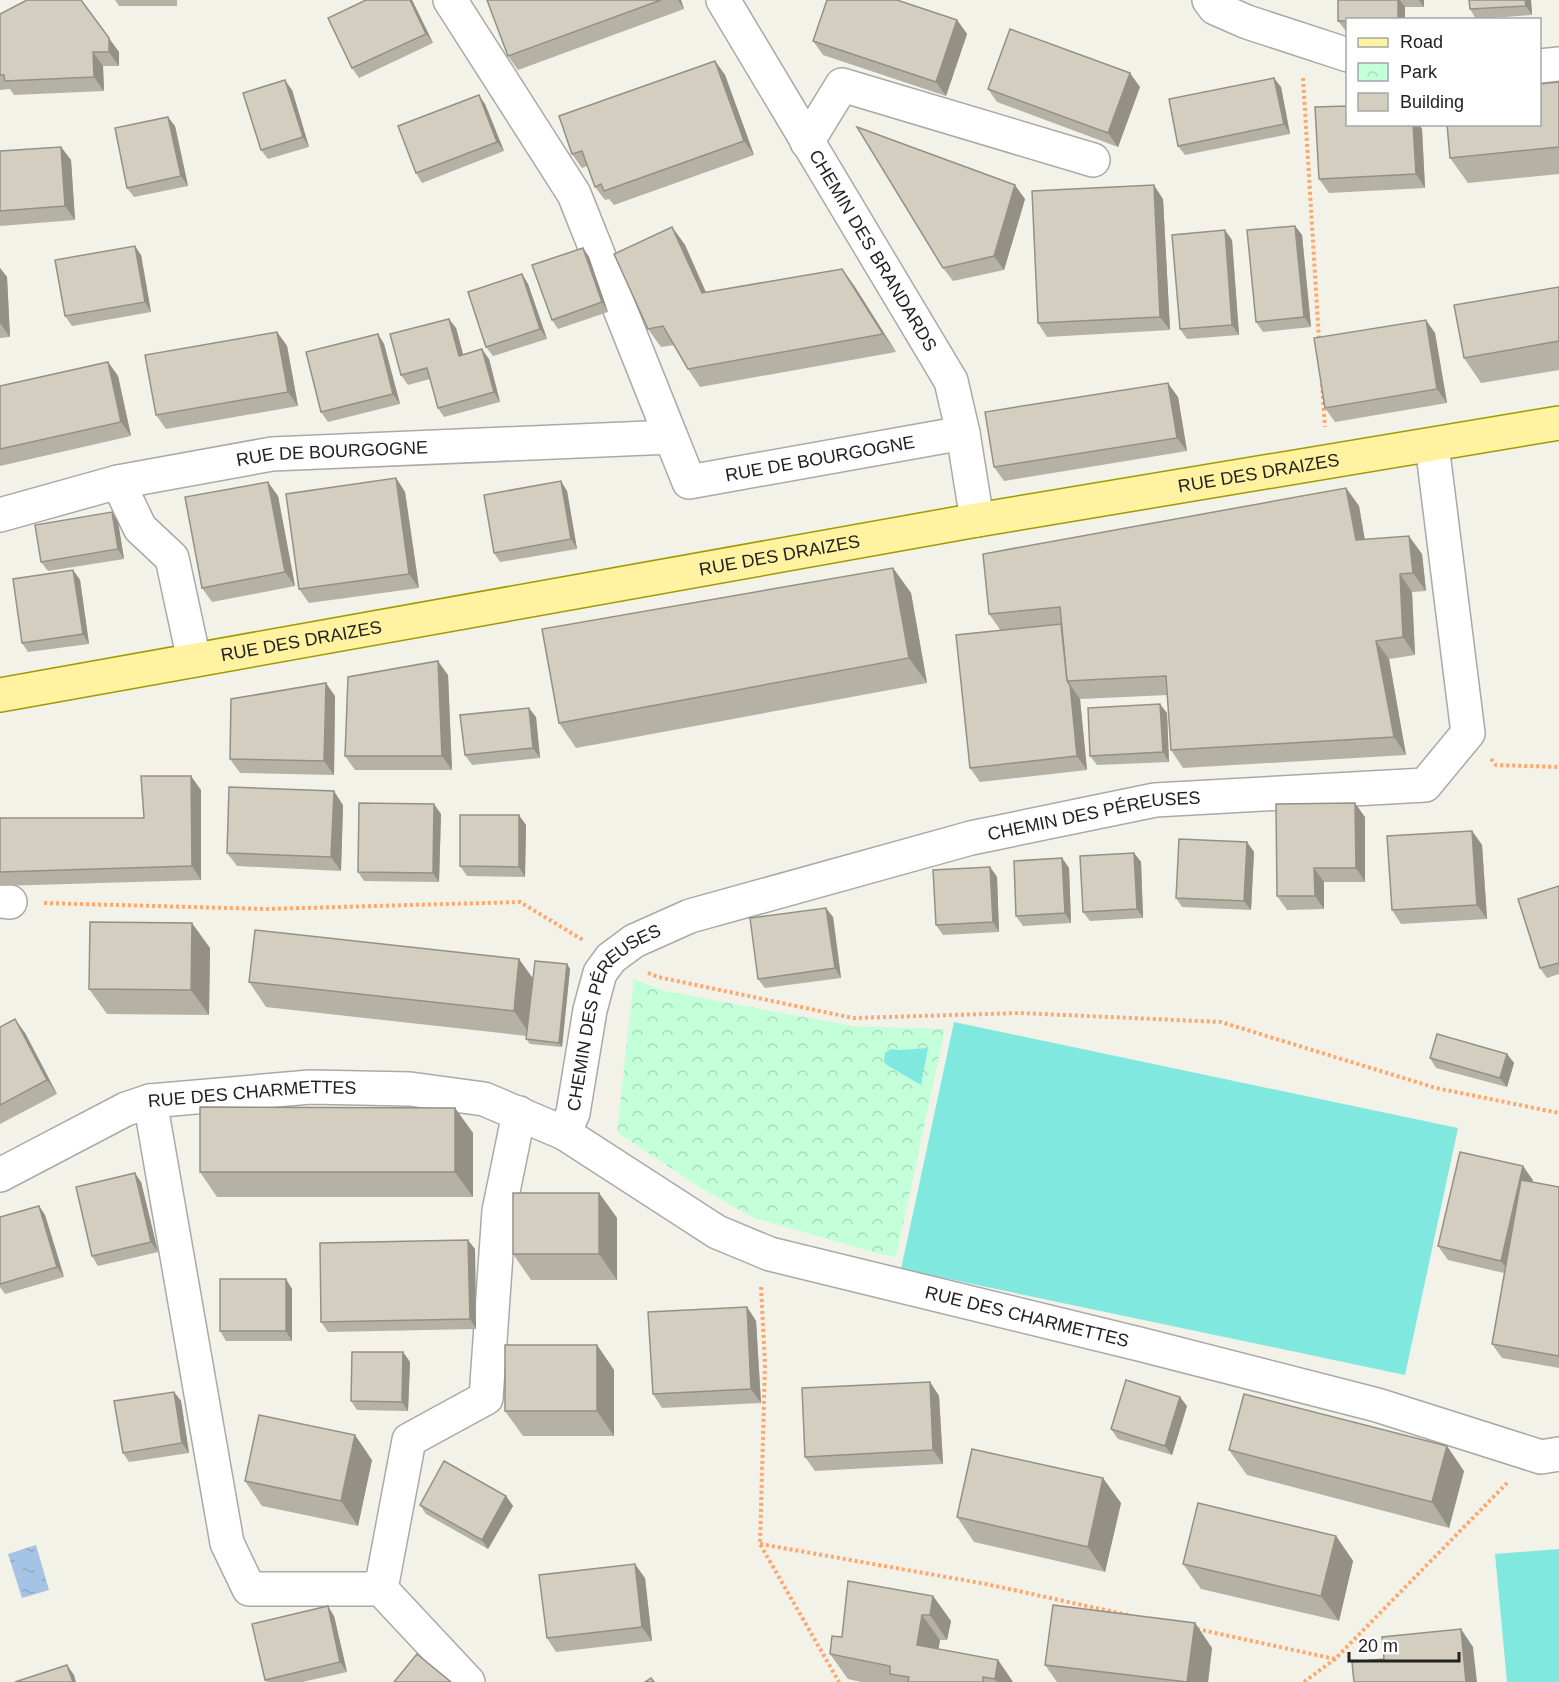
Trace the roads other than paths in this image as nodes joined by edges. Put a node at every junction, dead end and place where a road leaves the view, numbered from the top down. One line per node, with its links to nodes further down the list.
1 (450, 0): 11 (street, RUE DE BOURGOGNE)
2 (723, 0): 7 (street, CHEMIN DES BRANDARDS)
3 (1209, 0): 4 (street)
4 (1346, 55)
5 (1559, 64): 6 (street)
6 (1541, 66)
7 (807, 142): 8 (street); 10 (street, CHEMIN DES BRANDARDS)
8 (1093, 160)
9 (1559, 423): 12 (main road, RUE DES DRAIZES)
10 (963, 433): 11 (street, RUE DE BOURGOGNE); 15 (street, CHEMIN DES BRANDARDS)
11 (671, 437): 13 (street, RUE DE BOURGOGNE)
12 (1432, 445): 15 (main road, RUE DES DRAIZES); 20 (street, CHEMIN DES PÉREUSES)
13 (118, 482): 14 (street, RUE DE BOURGOGNE); 16 (street)
14 (0, 515)
15 (977, 520): 16 (main road, RUE DES DRAIZES)
16 (194, 660): 17 (main road, RUE DES DRAIZES)
17 (0, 695)
18 (150, 1101): 19 (street, RUE DES CHARMETTES); 21 (street, RUE DES CHARMETTES); 23 (street)
19 (519, 1113): 20 (street, RUE DES CHARMETTES); 23 (street)
20 (564, 1133): 22 (street, RUE DES CHARMETTES)
21 (0, 1175)
22 (1545, 1454)
23 (381, 1589): 24 (street)
24 (468, 1682)

